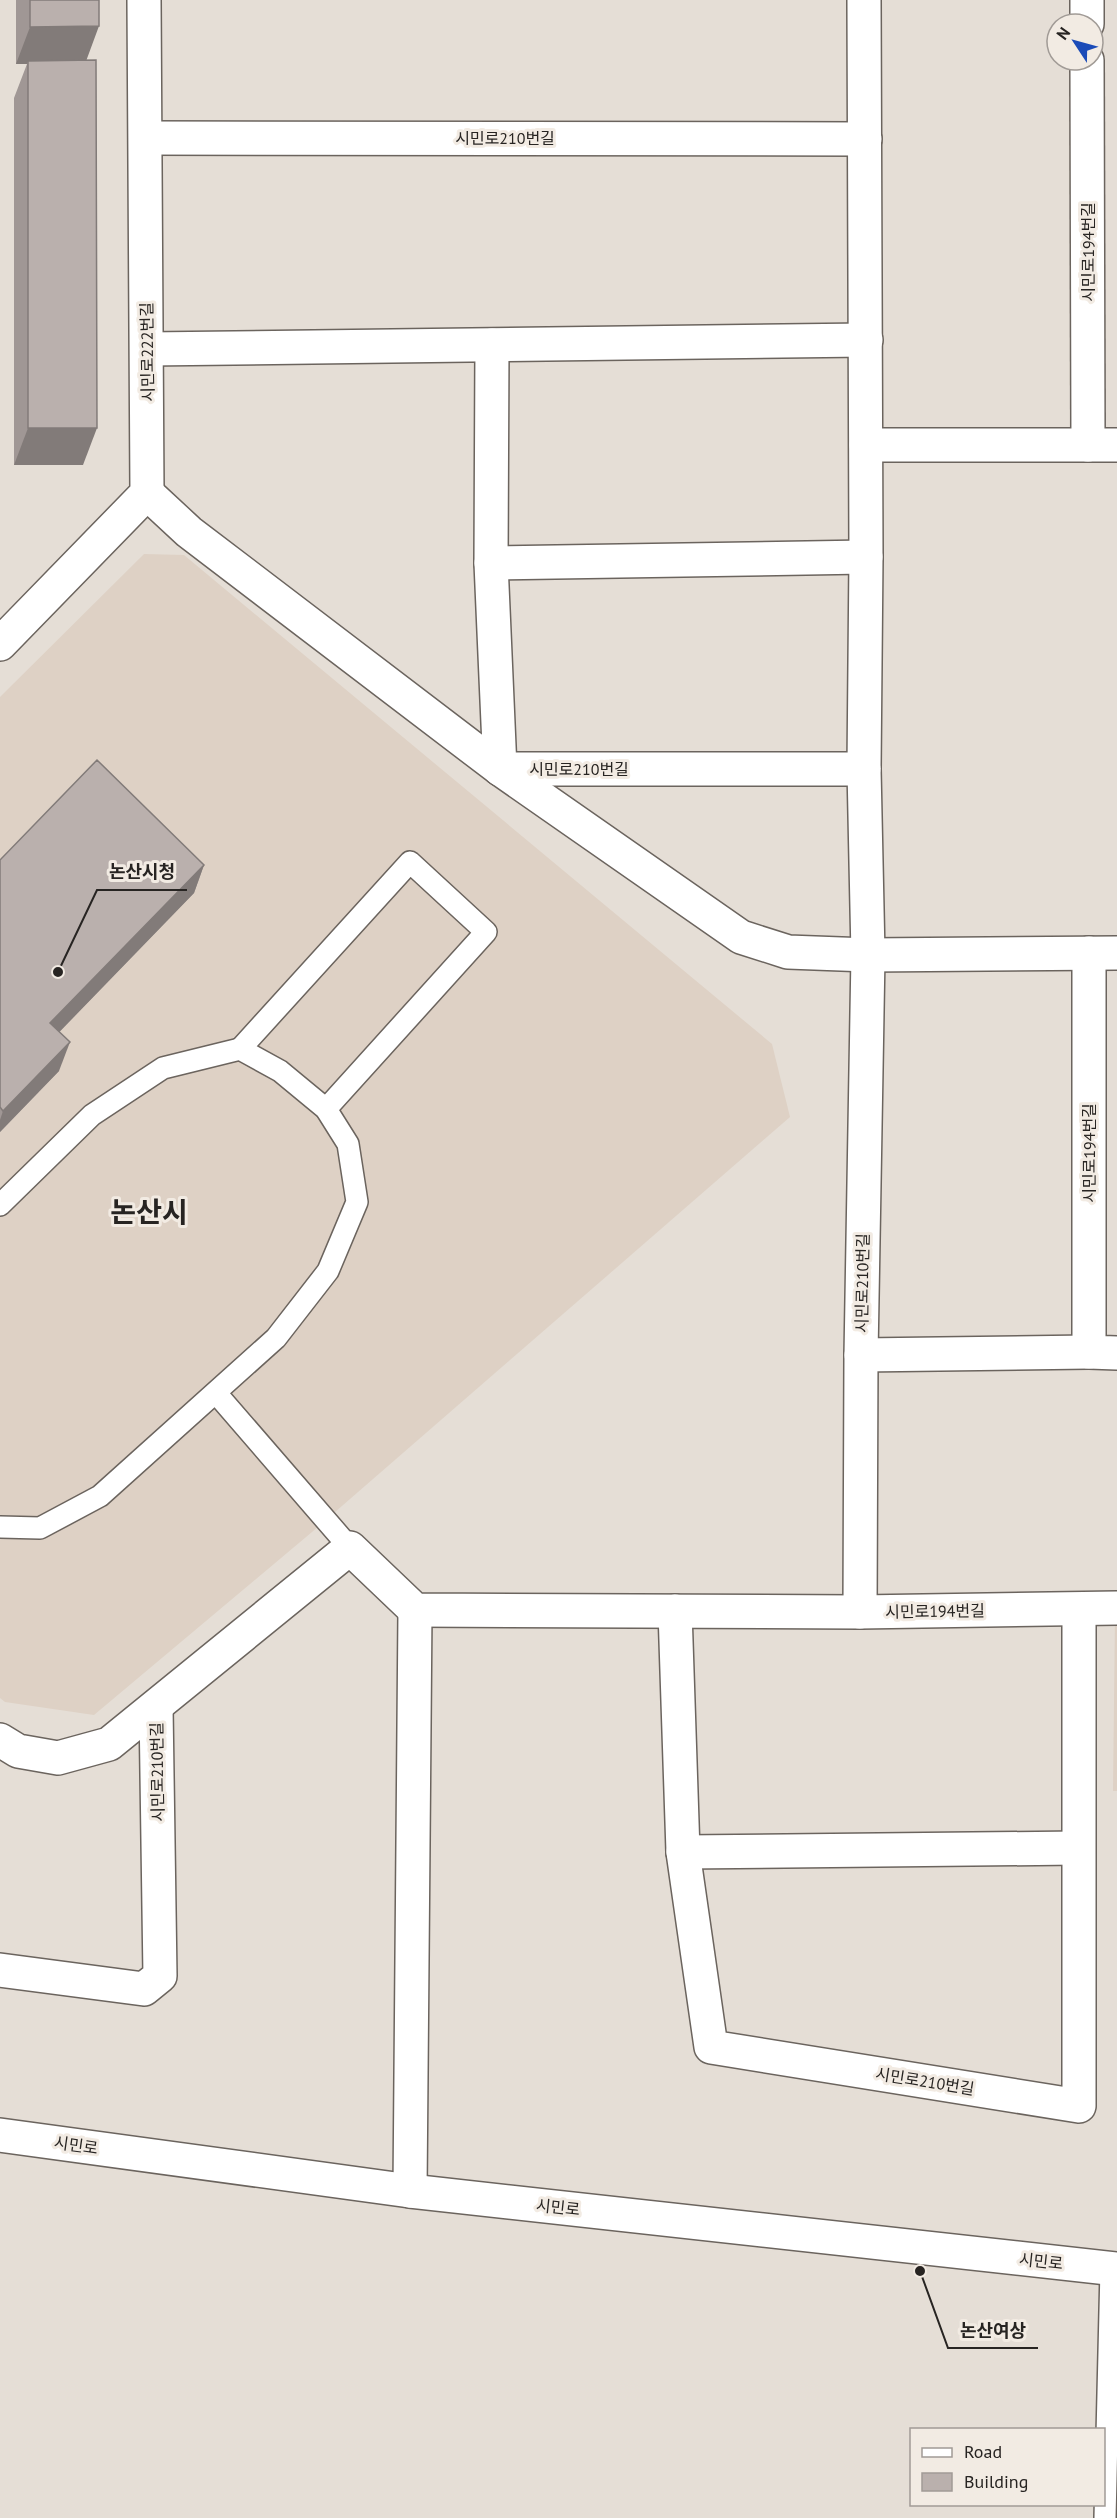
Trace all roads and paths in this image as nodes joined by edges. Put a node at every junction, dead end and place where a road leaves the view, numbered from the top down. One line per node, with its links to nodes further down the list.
1 (144, 0): 4 (street, 시민로222번길)
2 (864, 0): 5 (street, 시민로210번길)
3 (1087, 72): 9 (street, 시민로194번길)
4 (146, 138): 5 (street, 시민로210번길); 8 (street, 시민로222번길)
5 (865, 139): 6 (street, 시민로210번길)
6 (866, 340): 7 (street); 10 (street, 시민로210번길)
7 (492, 345): 8 (street); 13 (street)
8 (147, 349): 11 (street, 시민로222번길)
9 (1103, 445): 10 (street)
10 (866, 446): 12 (street, 시민로210번길)
11 (147, 493): 14 (street); 15 (street)
12 (866, 557): 13 (street); 16 (street, 시민로210번길)
13 (491, 563): 15 (street)
14 (0, 644)
15 (500, 769): 16 (street, 시민로210번길); 18 (street)
16 (864, 769): 18 (street, 시민로210번길)
17 (1103, 953): 18 (street); 22 (street, 시민로194번길)
18 (868, 955): 23 (street, 시민로210번길)
19 (240, 1049): 20 (lane); 20 (lane); 21 (lane)
20 (326, 1109): 24 (lane)
21 (0, 1205)
22 (1103, 1353): 23 (street)
23 (861, 1355): 31 (street, 시민로210번길)
24 (216, 1393): 25 (lane); 26 (lane)
25 (0, 1527)
26 (350, 1548): 28 (street); 32 (street, 시민로210번길)
27 (1117, 1608): 29 (street, 시민로194번길)
28 (415, 1610): 30 (street); 38 (street)
29 (1079, 1610): 31 (street, 시민로194번길); 34 (street, 시민로210번길)
30 (675, 1611): 31 (street); 35 (street, 시민로210번길)
31 (860, 1612)
32 (156, 1707): 33 (street); 36 (street, 시민로210번길)
33 (0, 1740)
34 (1078, 1848): 35 (street); 35 (street, 시민로210번길)
35 (683, 1852)
36 (0, 1970)
37 (0, 2135): 38 (street, 시민로)
38 (410, 2191): 39 (street, 시민로)
39 (1114, 2269): 40 (lane)
40 (1105, 2518)

